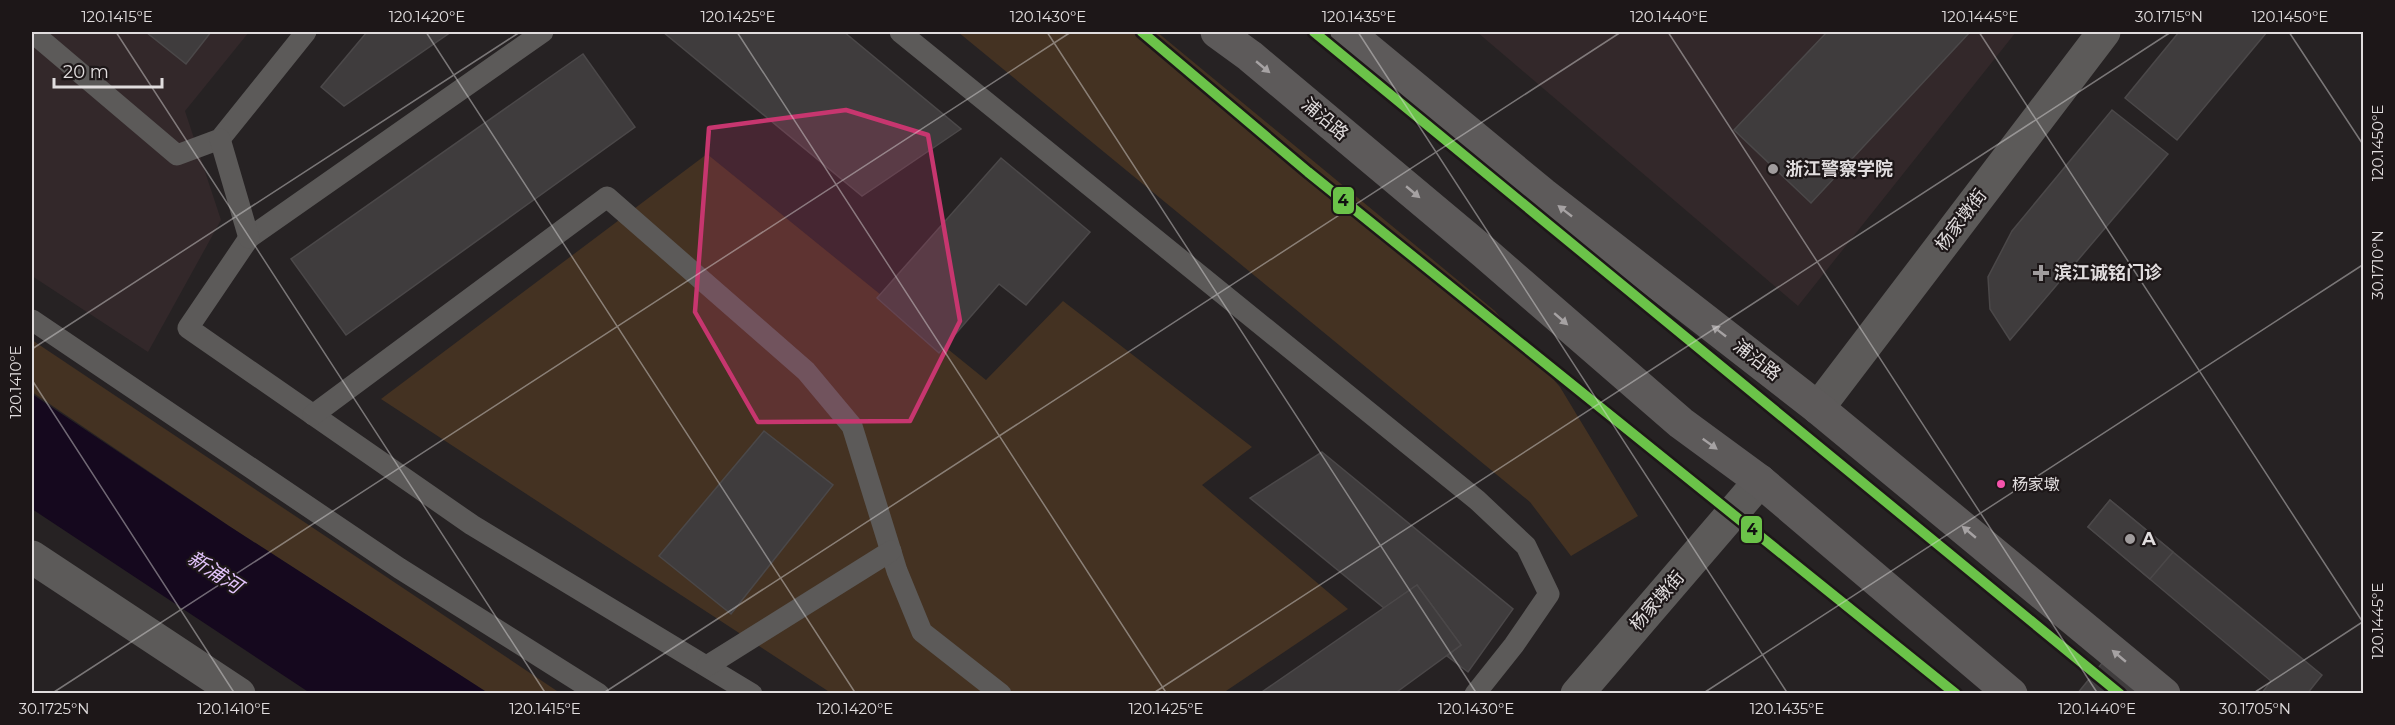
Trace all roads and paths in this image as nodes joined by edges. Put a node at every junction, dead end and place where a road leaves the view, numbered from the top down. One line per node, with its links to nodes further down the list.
1 (32, 32): 8 (lane)
2 (306, 32): 8 (lane)
3 (543, 32): 9 (lane)
4 (900, 32): 21 (lane)
5 (1217, 32): 13 (main road, 浦沿路, one-way to 13)
6 (1347, 32): 11 (main road, 浦沿路, one-way to 6)
7 (2104, 32): 11 (street, 杨家墩街)
8 (220, 139): 9 (lane)
9 (249, 238): 12 (lane)
10 (32, 320): 18 (lane)
11 (1818, 408): 24 (main road, 浦沿路, one-way to 11)
12 (313, 415): 14 (lane); 16 (lane)
13 (1760, 481): 22 (street, 杨家墩街); 23 (main road, 浦沿路)
14 (891, 551): 16 (lane); 20 (lane)
15 (32, 557): 17 (street)
16 (707, 666): 19 (lane)
17 (239, 693)
18 (599, 693)
19 (752, 693)
20 (1001, 693)
21 (1475, 693)
22 (1577, 693)
23 (2011, 693)
24 (2164, 693)

